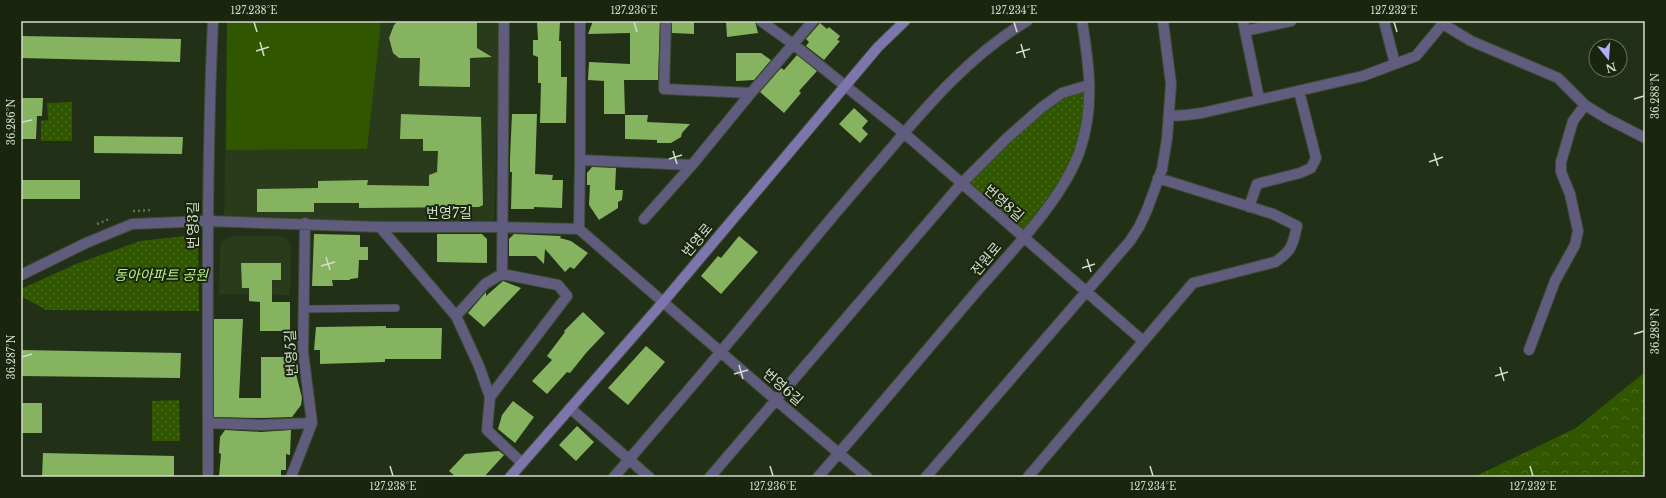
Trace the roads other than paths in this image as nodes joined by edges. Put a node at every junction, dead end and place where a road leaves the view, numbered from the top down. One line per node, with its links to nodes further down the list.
1 (213, 21): 32 (street, 번영3길)
2 (504, 21): 35 (street)
3 (580, 21): 26 (street)
4 (666, 21): 20 (street)
5 (761, 21): 15 (street, 번영8길)
6 (813, 21): 15 (street)
7 (905, 21): 18 (street, 번영로)
8 (1027, 21): 24 (street)
9 (1082, 21): 17 (street, 전원로)
10 (1163, 21): 23 (street)
11 (1291, 21): 14 (street)
12 (1384, 21): 16 (street)
13 (1444, 22): 16 (street); 22 (street)
14 (1244, 26): 21 (street)
15 (793, 44): 18 (street, 번영8길); 20 (street)
16 (1395, 64): 19 (street)
17 (1089, 85): 29 (street); 37 (street, 전원로)
18 (845, 87): 24 (street, 번영8길); 41 (street, 번영로)
19 (1299, 90): 21 (street); 30 (street)
20 (751, 93): 27 (street)
21 (1259, 99): 23 (street)
22 (1585, 105): 25 (street); 46 (street)
23 (1170, 116): 28 (street)
24 (904, 133): 29 (street, 번영8길); 47 (street)
25 (1645, 138)
26 (580, 160): 27 (street); 36 (street)
27 (692, 165): 31 (street)
28 (1158, 178): 30 (street); 40 (street)
29 (961, 184): 37 (street, 번영8길); 49 (street)
30 (1249, 207): 45 (street)
31 (644, 219)
32 (207, 221): 33 (street, 번영7길); 39 (street, 번영7길); 51 (street, 번영3길)
33 (305, 223): 34 (street, 번영7길); 43 (street, 번영5길)
34 (380, 227): 35 (street, 번영7길); 44 (street)
35 (502, 227): 36 (street, 번영7길); 38 (street)
36 (579, 228): 41 (street)
37 (1023, 238): 40 (street, 번영8길); 53 (street, 전원로)
38 (502, 274): 44 (street); 48 (street)
39 (21, 275)
40 (1086, 292): 45 (street, 번영8길); 64 (street)
41 (664, 301): 47 (street, 번영6길); 50 (street, 번영로)
42 (396, 308): 43 (lane)
43 (303, 309): 52 (street, 번영5길)
44 (456, 316): 48 (street)
45 (1143, 342): 65 (street)
46 (1529, 350)
47 (721, 352): 49 (street, 번영6길); 54 (street)
48 (490, 396): 55 (street)
49 (777, 401): 53 (street, 번영6길); 61 (street)
50 (570, 408): 54 (street); 55 (street, 번영로)
51 (208, 423): 52 (street); 56 (street, 번영3길)
52 (312, 423): 57 (street, 번영5길)
53 (838, 454): 62 (street, 전원로); 63 (street, 번영6길)
54 (629, 460): 59 (street); 60 (street)
55 (522, 463): 58 (street, 번영로)
56 (208, 477)
57 (291, 477)
58 (510, 477)
59 (614, 477)
60 (649, 477)
61 (710, 477)
62 (818, 477)
63 (867, 477)
64 (926, 477)
65 (1028, 477)

